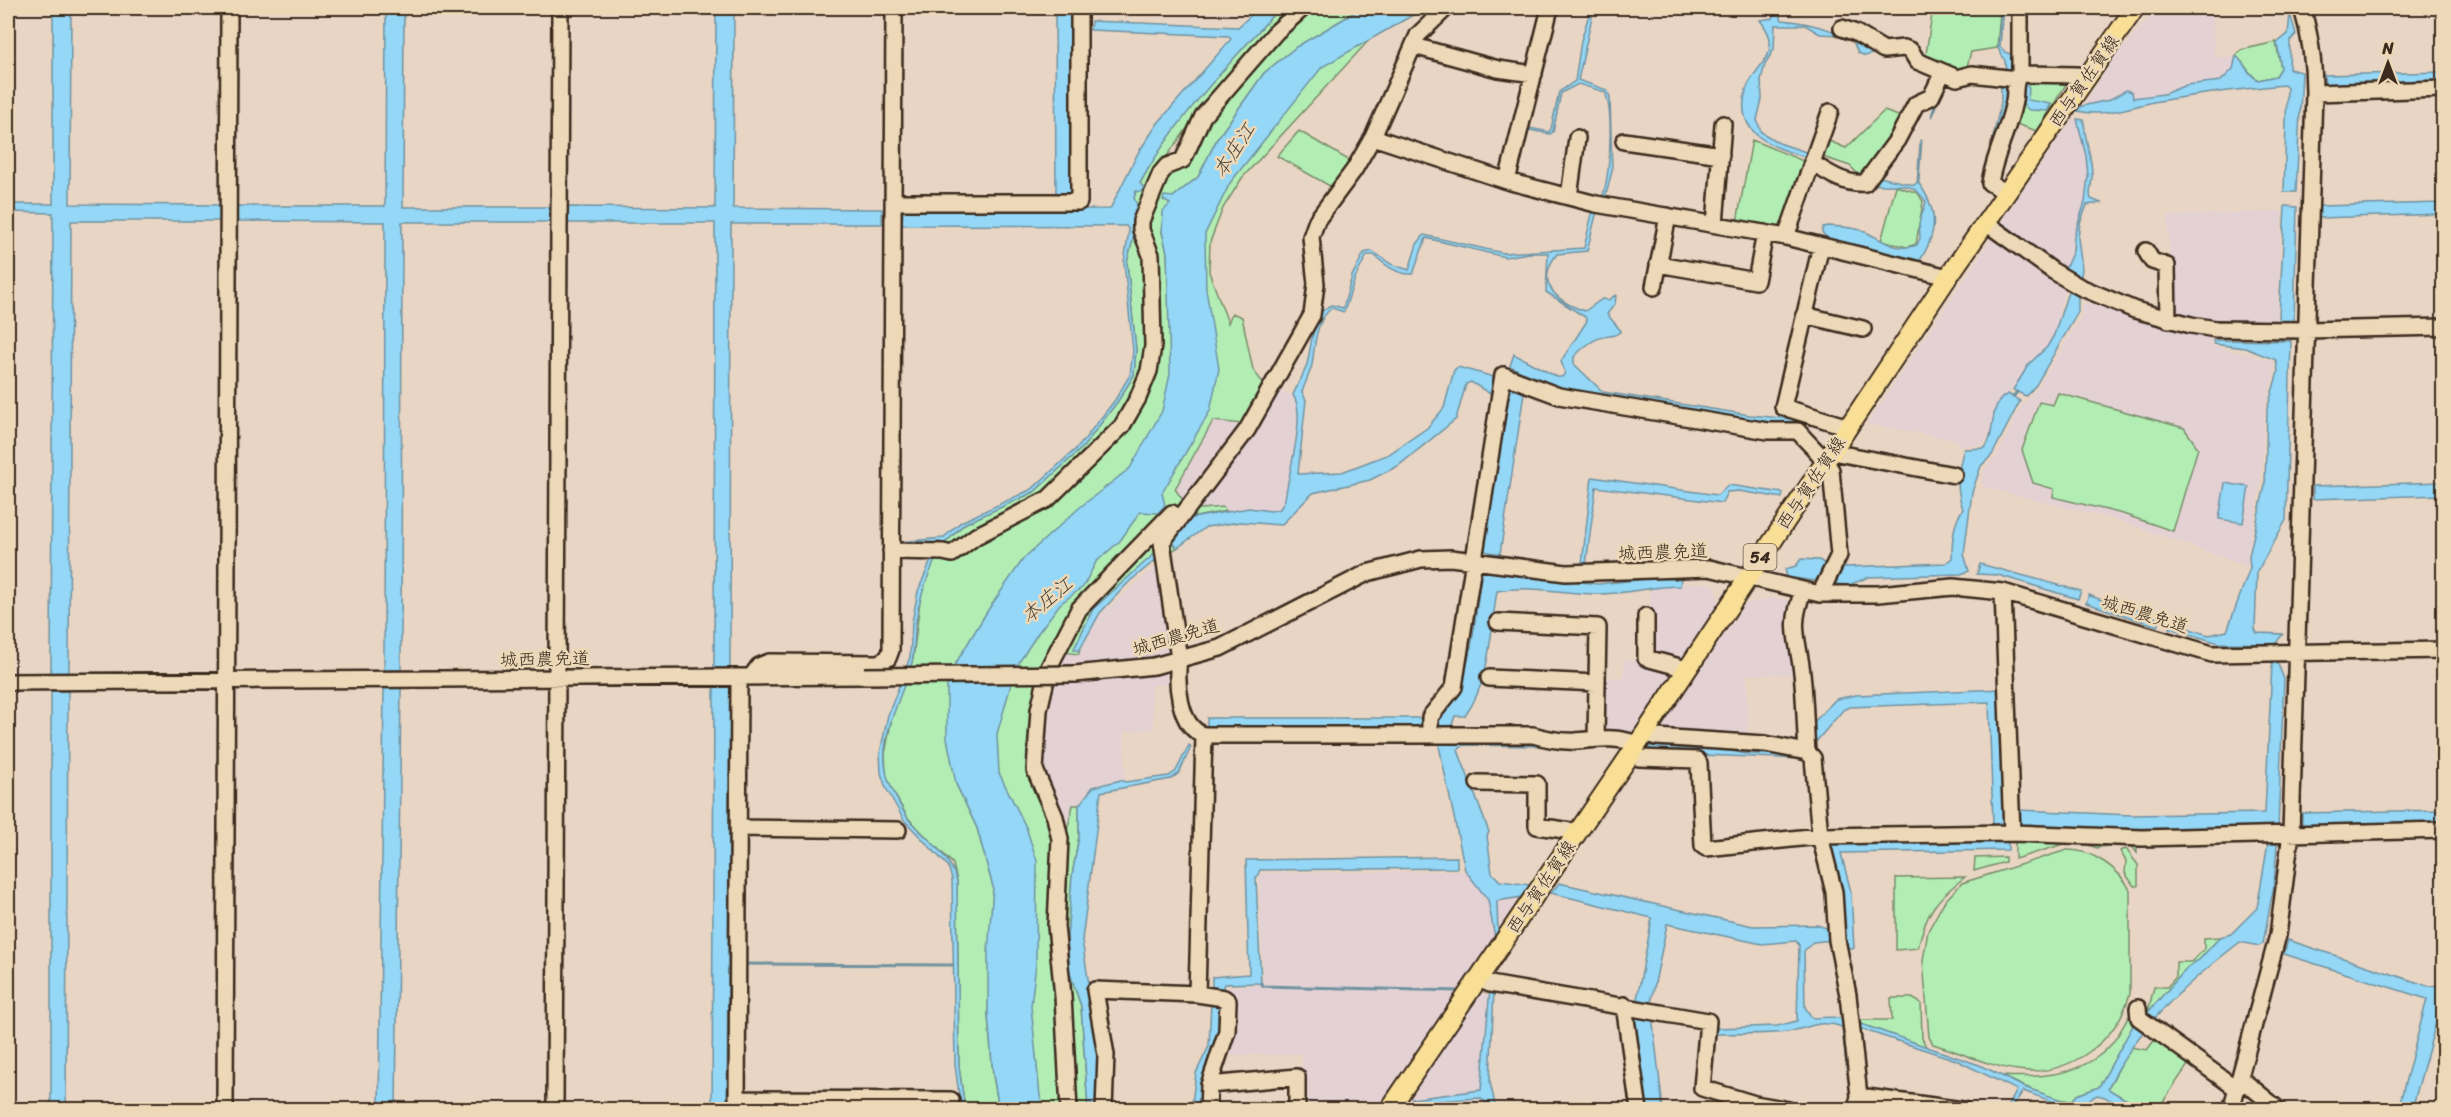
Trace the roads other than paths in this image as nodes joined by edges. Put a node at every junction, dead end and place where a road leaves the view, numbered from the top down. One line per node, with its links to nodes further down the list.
1 (229, 8): 65 (street)
2 (560, 8): 63 (street)
3 (894, 8): 29 (street)
4 (1079, 8): 29 (street)
5 (1302, 8): 49 (street)
6 (1446, 8): 12 (street)
7 (1550, 8): 14 (street)
8 (2020, 8): 15 (street)
9 (2135, 8): 16 (main road, 西与賀佐賀線 / 54)
10 (2302, 8): 18 (street)
11 (1842, 28): 13 (street)
12 (1414, 46): 14 (street); 21 (street)
13 (1943, 72): 15 (street); 25 (street)
14 (1534, 74): 26 (street)
15 (2018, 77): 16 (street); 27 (street)
16 (2086, 79): 27 (main road, 西与賀佐賀線 / 54)
17 (2444, 89): 18 (street)
18 (2314, 93): 44 (street)
19 (1830, 112): 25 (street)
20 (1723, 124): 24 (street)
21 (1373, 137): 26 (street); 47 (street)
22 (1577, 138): 28 (street)
23 (1624, 141): 24 (street)
24 (1721, 155): 32 (street)
25 (1812, 164): 34 (street)
26 (1507, 181): 28 (street)
27 (2007, 193): 31 (main road, 西与賀佐賀線 / 54)
28 (1569, 197): 30 (street)
29 (893, 202): 49 (street)
30 (1668, 216): 32 (street); 37 (street)
31 (1986, 222): 38 (main road, 西与賀佐賀線 / 54); 41 (street)
32 (1715, 224): 33 (street)
33 (1765, 233): 34 (street); 37 (street)
34 (1786, 237): 35 (street)
35 (1821, 246): 38 (street); 40 (street)
36 (2146, 251): 41 (street)
37 (1658, 264): 39 (street)
38 (1948, 277): 45 (main road, 西与賀佐賀線 / 54)
39 (1654, 287)
40 (1804, 315): 43 (street); 45 (street)
41 (2168, 320): 44 (street)
42 (2444, 327): 44 (street)
43 (1863, 329)
44 (2306, 330): 58 (street)
45 (1848, 427): 46 (main road, 西与賀佐賀線 / 54)
46 (1829, 456): 48 (street); 50 (street); 51 (main road, 西与賀佐賀線 / 54); 54 (street)
47 (1213, 474): 59 (street); 91 (street)
48 (1954, 475)
49 (891, 551): 61 (street)
50 (1476, 560): 51 (street, 城西農免道); 59 (street, 城西農免道); 67 (street)
51 (1748, 576): 52 (street, 城西農免道); 60 (main road, 西与賀佐賀線 / 54)
52 (1803, 591): 54 (street, 城西農免道); 71 (street)
53 (2003, 592): 54 (street, 城西農免道); 58 (street, 城西農免道); 77 (street)
54 (1820, 594)
55 (1646, 616): 60 (street)
56 (1498, 622): 66 (street)
57 (2444, 650): 58 (street, 城西農免道)
58 (2298, 654): 78 (street)
59 (1179, 659): 61 (street, 城西農免道, bridge); 68 (street)
60 (1687, 669): 70 (main road, 西与賀佐賀線 / 54)
61 (745, 677): 63 (street, 城西農免道); 73 (street)
62 (1489, 678): 66 (street)
63 (557, 679): 65 (street, 城西農免道); 90 (street)
64 (8, 682): 65 (street, 城西農免道)
65 (226, 682): 89 (street)
66 (1597, 683): 69 (street)
67 (1430, 734): 68 (street); 69 (street)
68 (1204, 735): 81 (street)
69 (1596, 738): 70 (street)
70 (1637, 744): 71 (street); 76 (main road, 西与賀佐賀線 / 54); 79 (street)
71 (1807, 752): 79 (street)
72 (1478, 783): 76 (street)
73 (738, 828): 74 (street); 88 (street)
74 (898, 830)
75 (2444, 830): 78 (street)
76 (1578, 832): 80 (main road, 西与賀佐賀線 / 54)
77 (2012, 833): 78 (street); 79 (street)
78 (2291, 833): 84 (street)
79 (1820, 836): 87 (street)
80 (1478, 979): 82 (street); 95 (main road, 西与賀佐賀線 / 54)
81 (1197, 994): 85 (street); 92 (street)
82 (1624, 1005): 96 (street); 97 (street)
83 (2142, 1017): 84 (street)
84 (2238, 1084): 99 (street); 100 (street)
85 (1209, 1085): 93 (street); 94 (street)
86 (951, 1100): 88 (street)
87 (1858, 1102): 98 (street)
88 (737, 1104)
89 (225, 1110)
90 (555, 1110)
91 (1069, 1110)
92 (1104, 1110)
93 (1208, 1110)
94 (1297, 1110)
95 (1389, 1110)
96 (1640, 1110)
97 (1789, 1110)
98 (1963, 1110)
99 (2231, 1110)
100 (2279, 1110)

